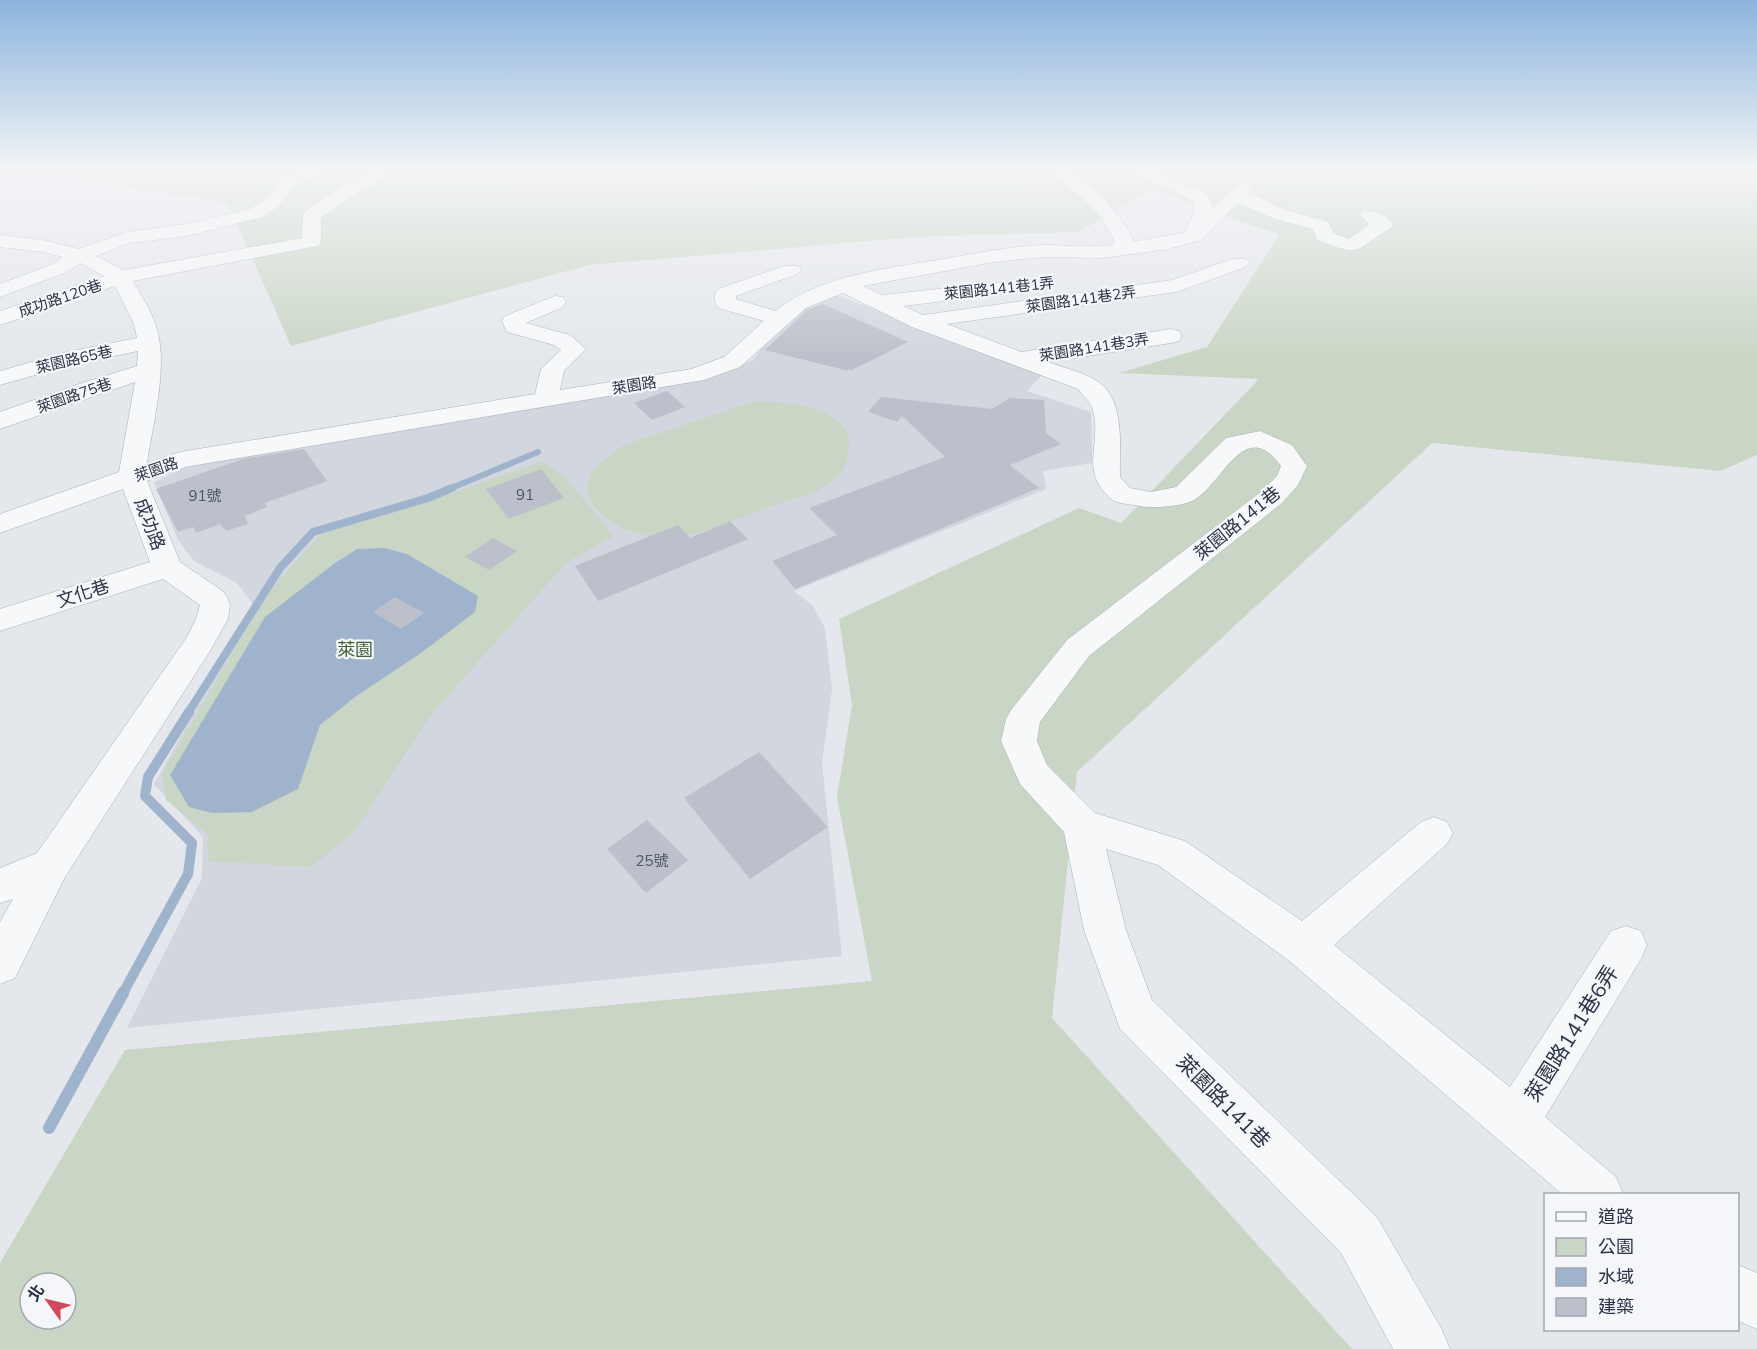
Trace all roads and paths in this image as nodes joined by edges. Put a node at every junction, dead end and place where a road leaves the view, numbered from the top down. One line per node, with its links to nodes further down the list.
1 (162, 233): 11 (street)
2 (311, 233): 15 (street, 成功路120巷)
3 (1121, 233): 10 (street)
4 (1195, 233): 8 (street)
5 (1197, 233): 8 (street, 萊園路)
6 (1323, 233): 7 (street, 萊園路)
7 (1366, 233)
8 (1194, 236): 10 (street, 萊園路)
9 (0, 241): 11 (street)
10 (1120, 250): 17 (street, 萊園路)
11 (79, 255): 15 (street); 19 (street)
12 (1239, 263): 24 (street, 萊園路141巷2弄)
13 (791, 270): 23 (street)
14 (1122, 274): 16 (street)
15 (121, 277): 22 (street, 成功路120巷); 26 (street, 成功路)
16 (1087, 278)
17 (844, 285): 21 (street, 萊園路141巷); 23 (street, 萊園路)
18 (1028, 285): 21 (street, 萊園路141巷1弄)
19 (0, 291)
20 (555, 302): 30 (street)
21 (877, 302): 24 (street, 萊園路141巷)
22 (0, 318)
23 (779, 319): 30 (street, 萊園路)
24 (920, 322): 27 (street, 萊園路141巷)
25 (1171, 336): 27 (street, 萊園路141巷3弄)
26 (149, 342): 28 (street, 成功路); 29 (street, 萊園路65巷)
27 (1018, 359): 36 (street, 萊園路141巷)
28 (148, 370): 31 (street, 萊園路75巷); 32 (street, 成功路)
29 (0, 378)
30 (546, 399): 32 (street, 萊園路)
31 (0, 421)
32 (132, 477): 33 (street, 萊園路); 34 (street, 成功路)
33 (0, 524)
34 (167, 567): 35 (street, 文化巷); 38 (street, 成功路)
35 (0, 620)
36 (1082, 825): 41 (street, 萊園路141巷); 47 (street, 萊園路141巷)
37 (1434, 833): 41 (street)
38 (51, 865): 39 (street); 42 (street, 成功路)
39 (0, 886)
40 (1626, 945): 43 (street, 萊園路141巷6弄)
41 (1303, 946): 43 (street, 萊園路141巷)
42 (0, 964)
43 (1515, 1122): 44 (street, 萊園路141巷)
44 (1598, 1193)
45 (1739, 1292): 46 (street)
46 (1757, 1303)
47 (1423, 1349)

